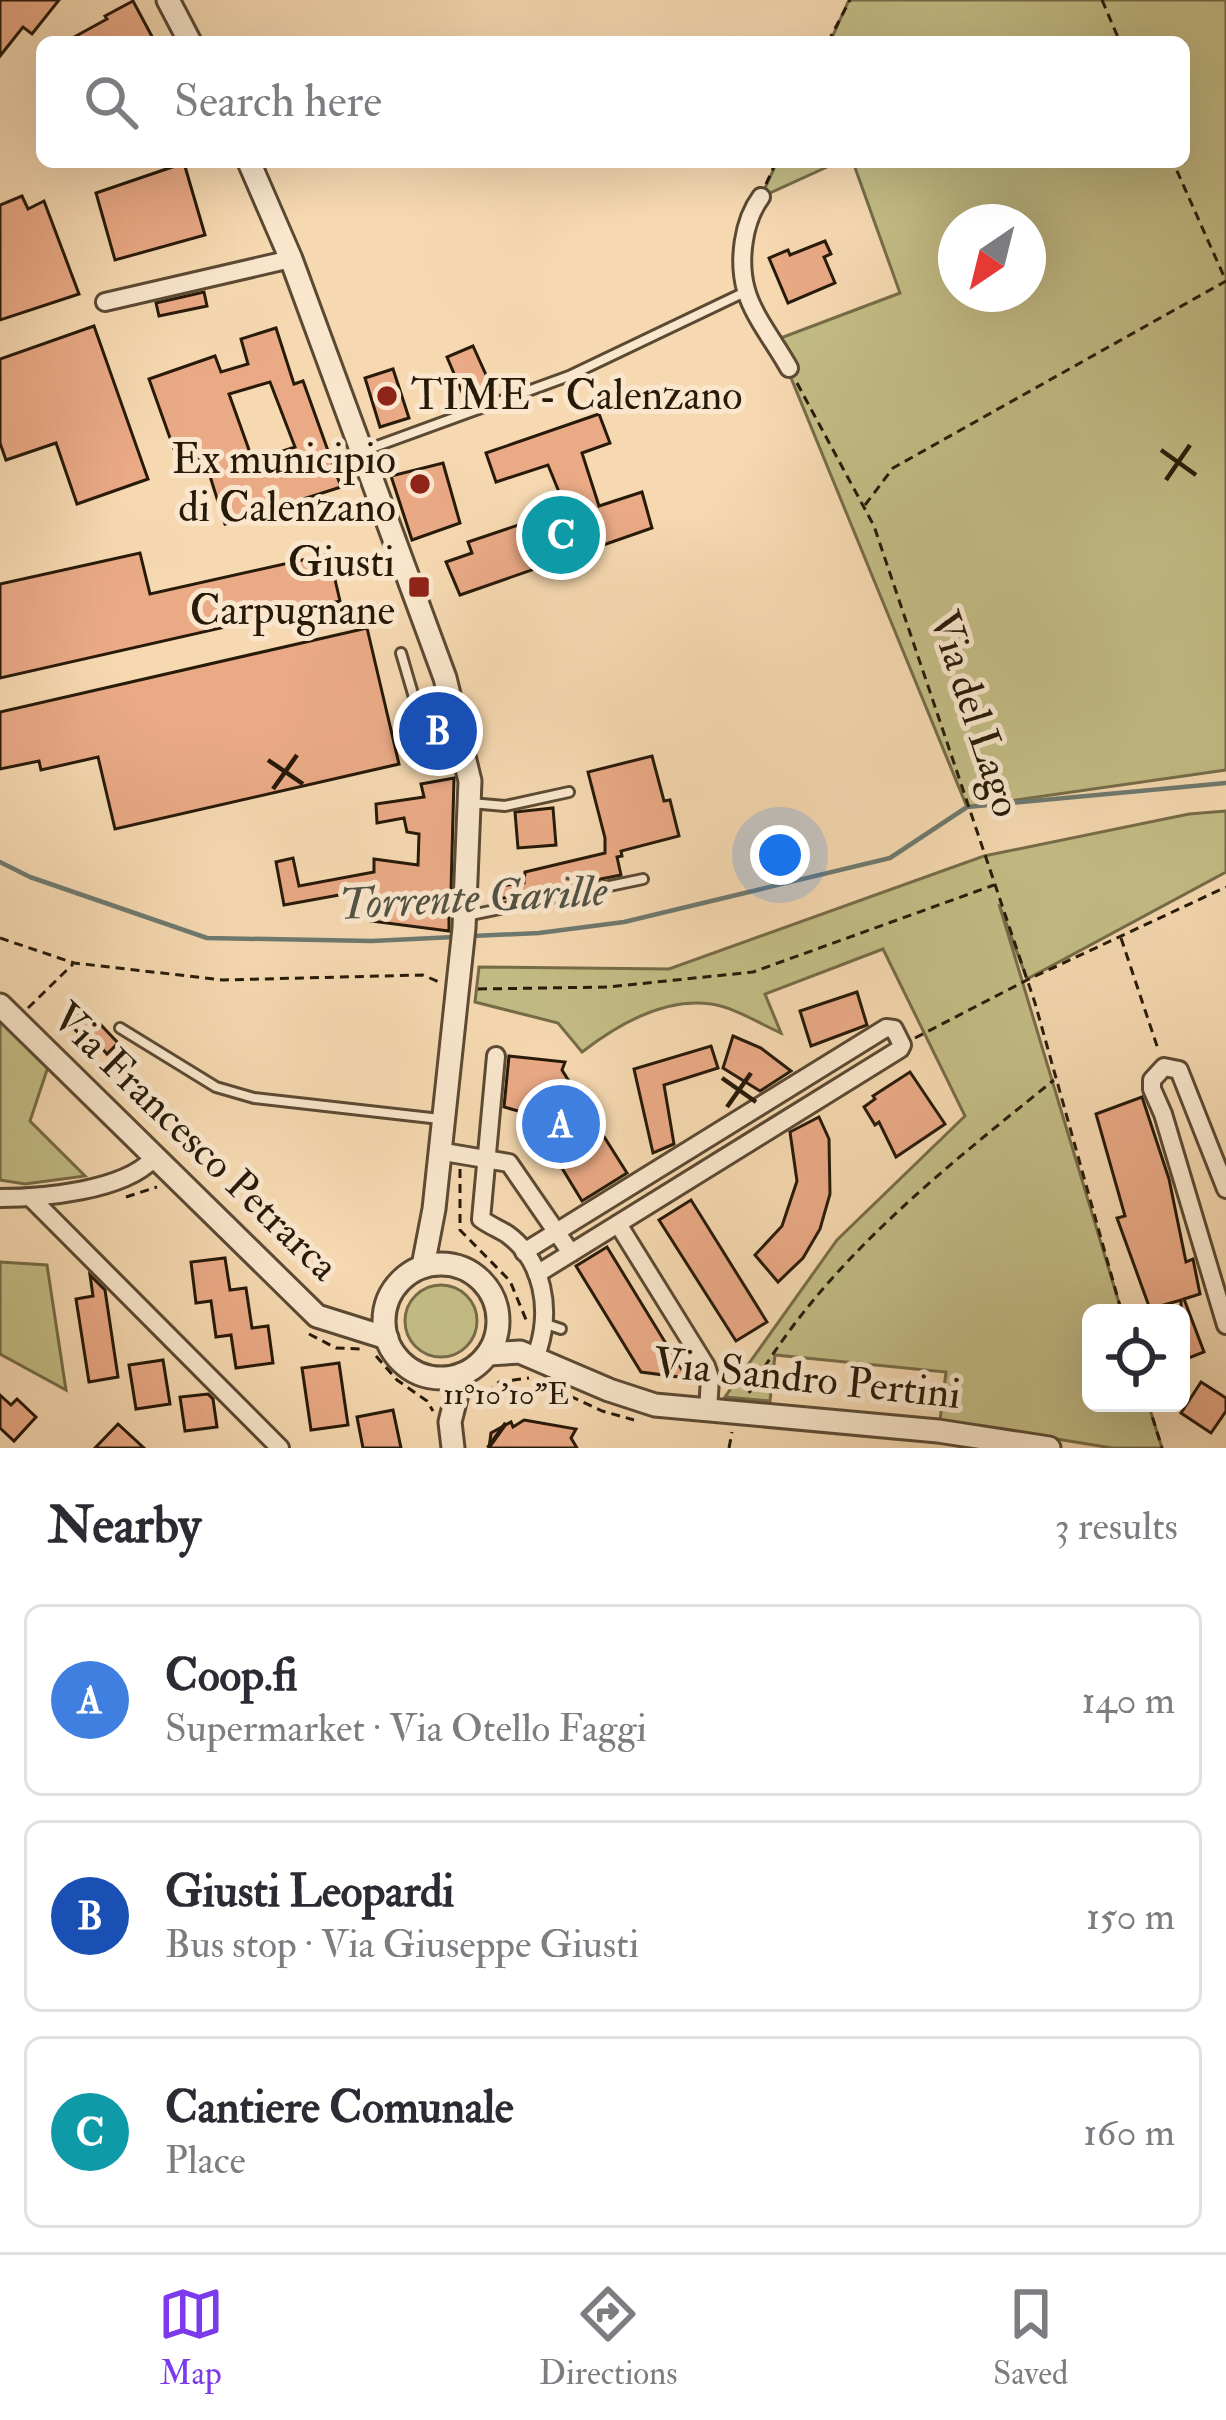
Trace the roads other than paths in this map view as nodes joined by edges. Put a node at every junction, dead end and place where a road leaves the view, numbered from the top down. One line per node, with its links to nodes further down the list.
1 (168, 0): 2 (street)
2 (187, 36)
3 (252, 168): 5 (street)
4 (761, 197): 6 (street)
5 (291, 260): 7 (street); 9 (street)
6 (746, 291): 8 (street); 9 (lane)
7 (105, 302)
8 (789, 368)
9 (363, 451): 11 (street)
10 (401, 653): 11 (lane)
11 (465, 759): 13 (street)
12 (569, 792): 13 (lane)
13 (470, 802): 15 (street)
14 (643, 879): 15 (lane)
15 (464, 922): 19 (street)
16 (8, 1013): 22 (street, Via Francesco Petrarca)
17 (120, 1028): 19 (lane)
18 (496, 1056): 21 (street)
19 (442, 1119): 20 (street)
20 (438, 1151): 21 (street); 28 (street)
21 (487, 1156): 30 (street); 31 (street)
22 (154, 1160): 27 (street); 38 (street, Via Francesco Petrarca)
23 (650, 1175): 25 (street); 25 (street); 30 (street)
24 (1226, 1189): 39 (street)
25 (663, 1195): 29 (street)
26 (0, 1198): 27 (street)
27 (30, 1198): 48 (street)
28 (434, 1209): 33 (street); 34 (street)
29 (618, 1224): 32 (street); 46 (street)
30 (557, 1231): 31 (street); 32 (street)
31 (524, 1252): 35 (street)
32 (571, 1253): 35 (street)
33 (457, 1265): 34 (street); 37 (street)
34 (423, 1266): 36 (street)
35 (537, 1274): 41 (street)
36 (389, 1298): 38 (street, Via Francesco Petrarca); 40 (street)
37 (499, 1315): 41 (street, Via Sandro Pertini); 42 (street)
38 (342, 1325): 40 (street, Via Francesco Petrarca)
39 (1226, 1325)
40 (387, 1338): 45 (street)
41 (538, 1350): 43 (street, Via Sandro Pertini)
42 (489, 1354): 43 (street, Via Sandro Pertini); 44 (street)
43 (562, 1369): 46 (street, Via Sandro Pertini)
44 (462, 1374): 45 (street); 47 (street)
45 (425, 1376): 47 (street)
46 (708, 1411): 50 (street, Via Sandro Pertini)
47 (451, 1418): 49 (street)
48 (280, 1448)
49 (453, 1448)
50 (1049, 1448)

